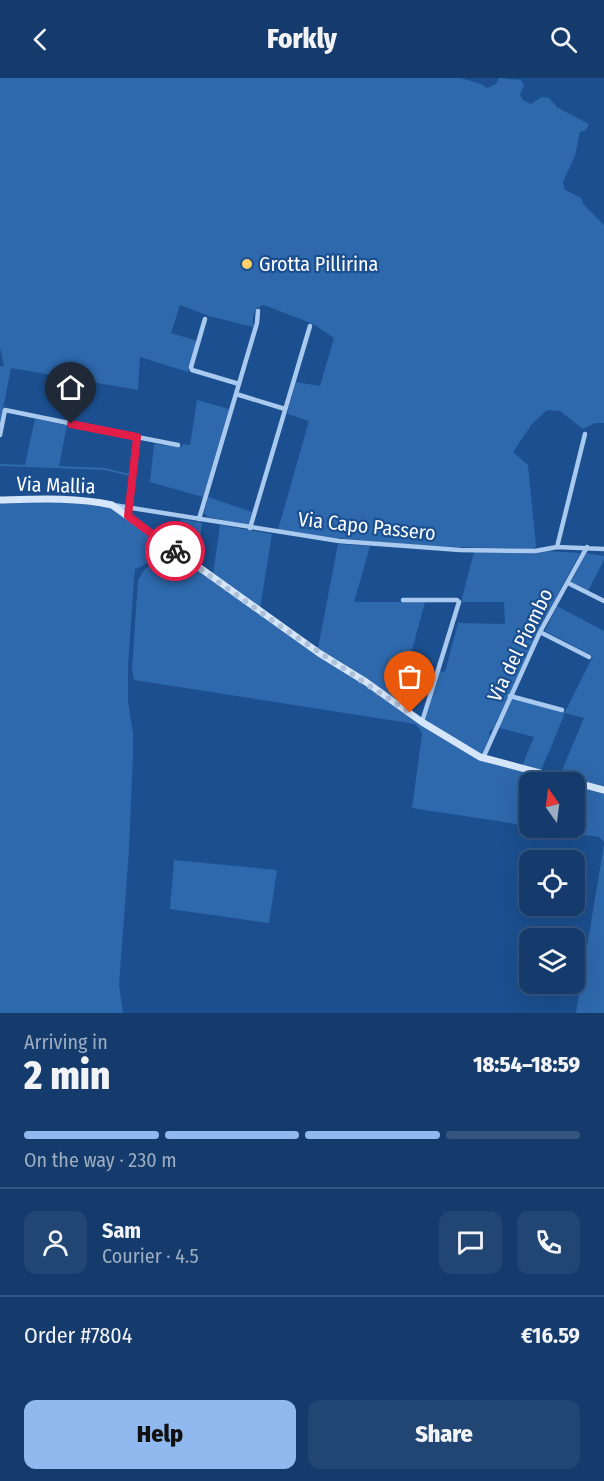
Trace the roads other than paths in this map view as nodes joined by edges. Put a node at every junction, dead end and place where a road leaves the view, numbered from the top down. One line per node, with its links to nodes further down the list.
1 (258, 311): 4 (street)
2 (206, 320): 4 (street)
3 (310, 326): 6 (street)
4 (239, 384): 5 (street)
5 (236, 394): 6 (street); 15 (street)
6 (285, 409): 16 (street)
7 (585, 434): 17 (street)
8 (0, 435): 9 (street)
9 (137, 437): 10 (street); 13 (street)
10 (178, 445)
11 (0, 500): 12 (street, Via Mallia)
12 (112, 504): 13 (street, Via Capo Passero); 14 (street, Via Mallia)
13 (129, 506): 14 (street); 15 (street, Via Capo Passero)
14 (128, 516): 27 (street, Via Mallia)
15 (199, 519): 16 (street, Via Capo Passero)
16 (250, 528): 17 (street, Via Capo Passero)
17 (557, 547): 18 (street, Via Capo Passero)
18 (587, 547): 19 (street, Via Capo Passero); 20 (street, Via del Piombo)
19 (604, 549)
20 (568, 583): 22 (street); 23 (street, Via del Piombo)
21 (403, 600): 27 (street)
22 (604, 601)
23 (540, 632): 24 (street); 25 (street, Via del Piombo)
24 (589, 657)
25 (510, 696): 26 (street); 28 (street, Via del Piombo)
26 (562, 710)
27 (422, 722): 28 (street, Via Mallia)
28 (483, 758): 29 (street, Via Mallia)
29 (604, 790)

